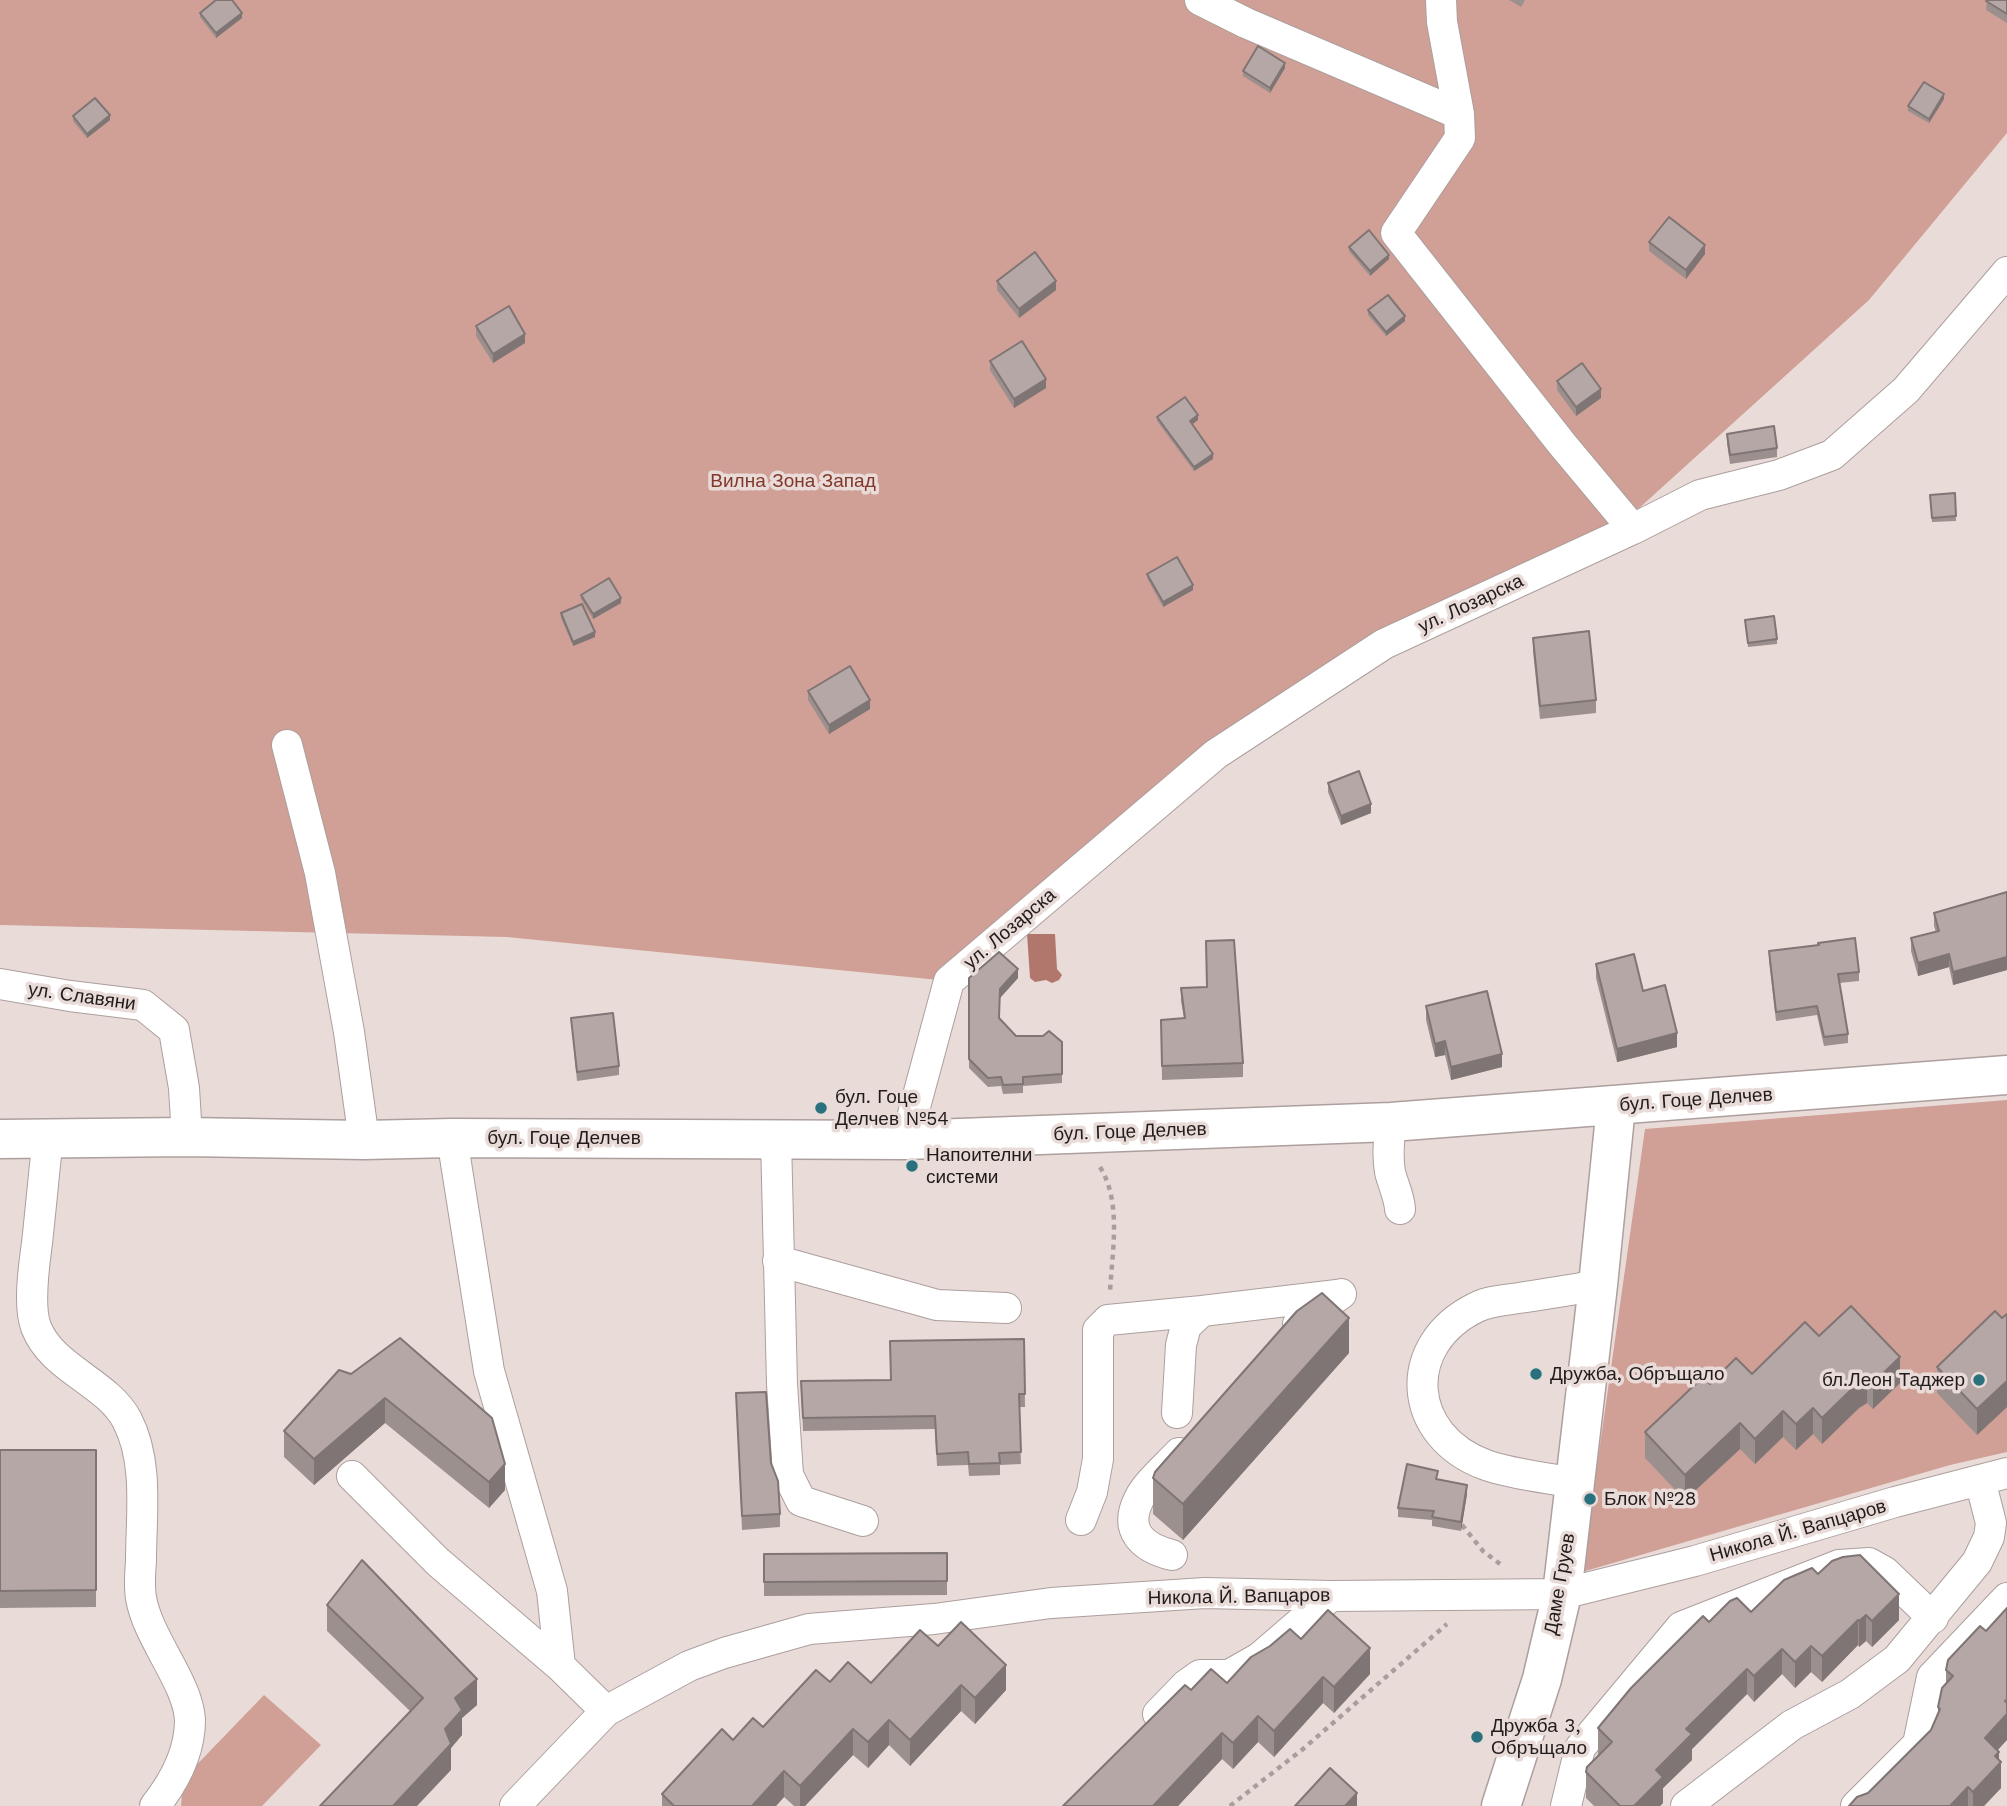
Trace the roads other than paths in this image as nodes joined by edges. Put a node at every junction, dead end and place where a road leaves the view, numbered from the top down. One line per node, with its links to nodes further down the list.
1 (1200, 0): 3 (street)
2 (1441, 0): 3 (street)
3 (1459, 114): 5 (street)
4 (2007, 272): 5 (street, ул. Лозарска)
5 (1633, 529): 17 (street, ул. Лозарска)
6 (287, 745): 16 (street)
7 (0, 984): 12 (street, ул. Славяни)
8 (2007, 1075): 9 (main road, бул. Гоце Делчев)
9 (1615, 1106): 10 (main road, бул. Гоце Делчев); 20 (main road, Даме Груев)
10 (1391, 1122): 17 (main road, бул. Гоце Делчев); 18 (street)
11 (48, 1137): 12 (main road, бул. Гоце Делчев); 14 (main road, бул. Гоце Делчев); 37 (street)
12 (187, 1137): 16 (main road, бул. Гоце Делчев)
13 (452, 1138): 15 (main road, бул. Гоце Делчев); 16 (main road, бул. Гоце Делчев); 34 (street)
14 (0, 1139)
15 (776, 1139): 17 (main road, бул. Гоце Делчев); 19 (street)
16 (364, 1140)
17 (906, 1140)
18 (1400, 1209)
19 (778, 1261): 21 (street); 28 (street)
20 (1598, 1285): 26 (main road, Даме Груев); 26 (street)
21 (1006, 1308)
22 (1202, 1311): 23 (street); 27 (street); 29 (street)
23 (1276, 1343)
24 (352, 1476): 34 (street)
25 (1993, 1477): 30 (street, Никола Й. Вапцаров); 33 (street)
26 (1575, 1483): 30 (main road, Даме Груев)
27 (1081, 1520)
28 (863, 1521)
29 (1172, 1555)
30 (1562, 1594): 31 (street, Никола Й. Вапцаров); 39 (main road, Даме Груев)
31 (1331, 1596): 35 (street, Никола Й. Вапцаров); 36 (street)
32 (2007, 1598): 42 (street)
33 (1933, 1618): 40 (street); 41 (street)
34 (560, 1666): 35 (street)
35 (606, 1711): 38 (street, Никола Й. Вапцаров)
36 (1140, 1731)
37 (155, 1806)
38 (515, 1806)
39 (1501, 1806)
40 (1566, 1806)
41 (1686, 1806)
42 (1856, 1806)

